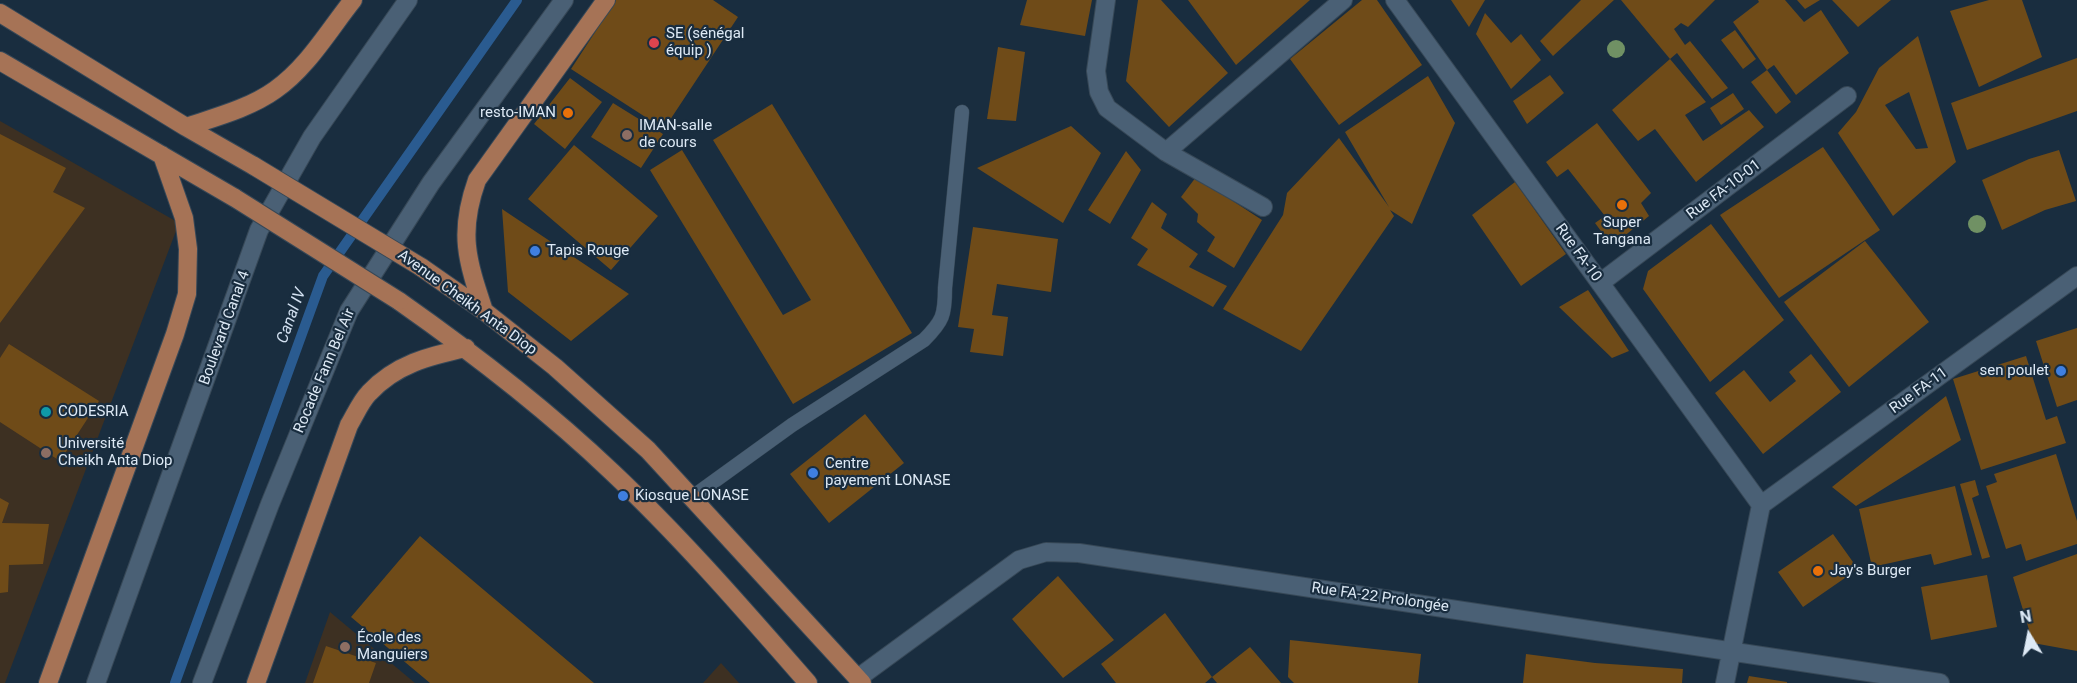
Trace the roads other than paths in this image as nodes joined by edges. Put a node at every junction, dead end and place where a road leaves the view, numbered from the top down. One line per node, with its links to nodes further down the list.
1 (353, 0): 12 (main road)
2 (408, 0): 25 (street, Boulevard Canal 4)
3 (564, 0): 26 (street, Rocade Fann Bel Air)
4 (606, 0): 18 (main road)
5 (1106, 0): 13 (street)
6 (1343, 0): 13 (street)
7 (1395, 0): 17 (street, Rue FA-10)
8 (0, 13): 12 (main road, Avenue Cheikh Anta Diop)
9 (0, 61): 14 (main road)
10 (1847, 96): 17 (street, Rue FA-10-01)
11 (962, 112): 20 (lane)
12 (186, 127): 18 (main road, Avenue Cheikh Anta Diop, bridge)
13 (1166, 152): 15 (street)
14 (162, 155): 19 (main road, bridge); 24 (main road)
15 (1263, 207)
16 (2077, 276): 21 (street, Rue FA-11)
17 (1600, 284): 21 (street, Rue FA-10)
18 (484, 311): 20 (main road, Avenue Cheikh Anta Diop)
19 (466, 348): 27 (main road); 28 (main road)
20 (691, 498): 23 (main road, Avenue Cheikh Anta Diop)
21 (1761, 505): 22 (street)
22 (1731, 650): 23 (street, Rue FA-22 Prolongée); 29 (street); 30 (street, Rue FA-22 Prolongée)
23 (860, 681)
24 (48, 683)
25 (96, 683)
26 (202, 683)
27 (256, 683)
28 (808, 683)
29 (1725, 683)
30 (1940, 683)

